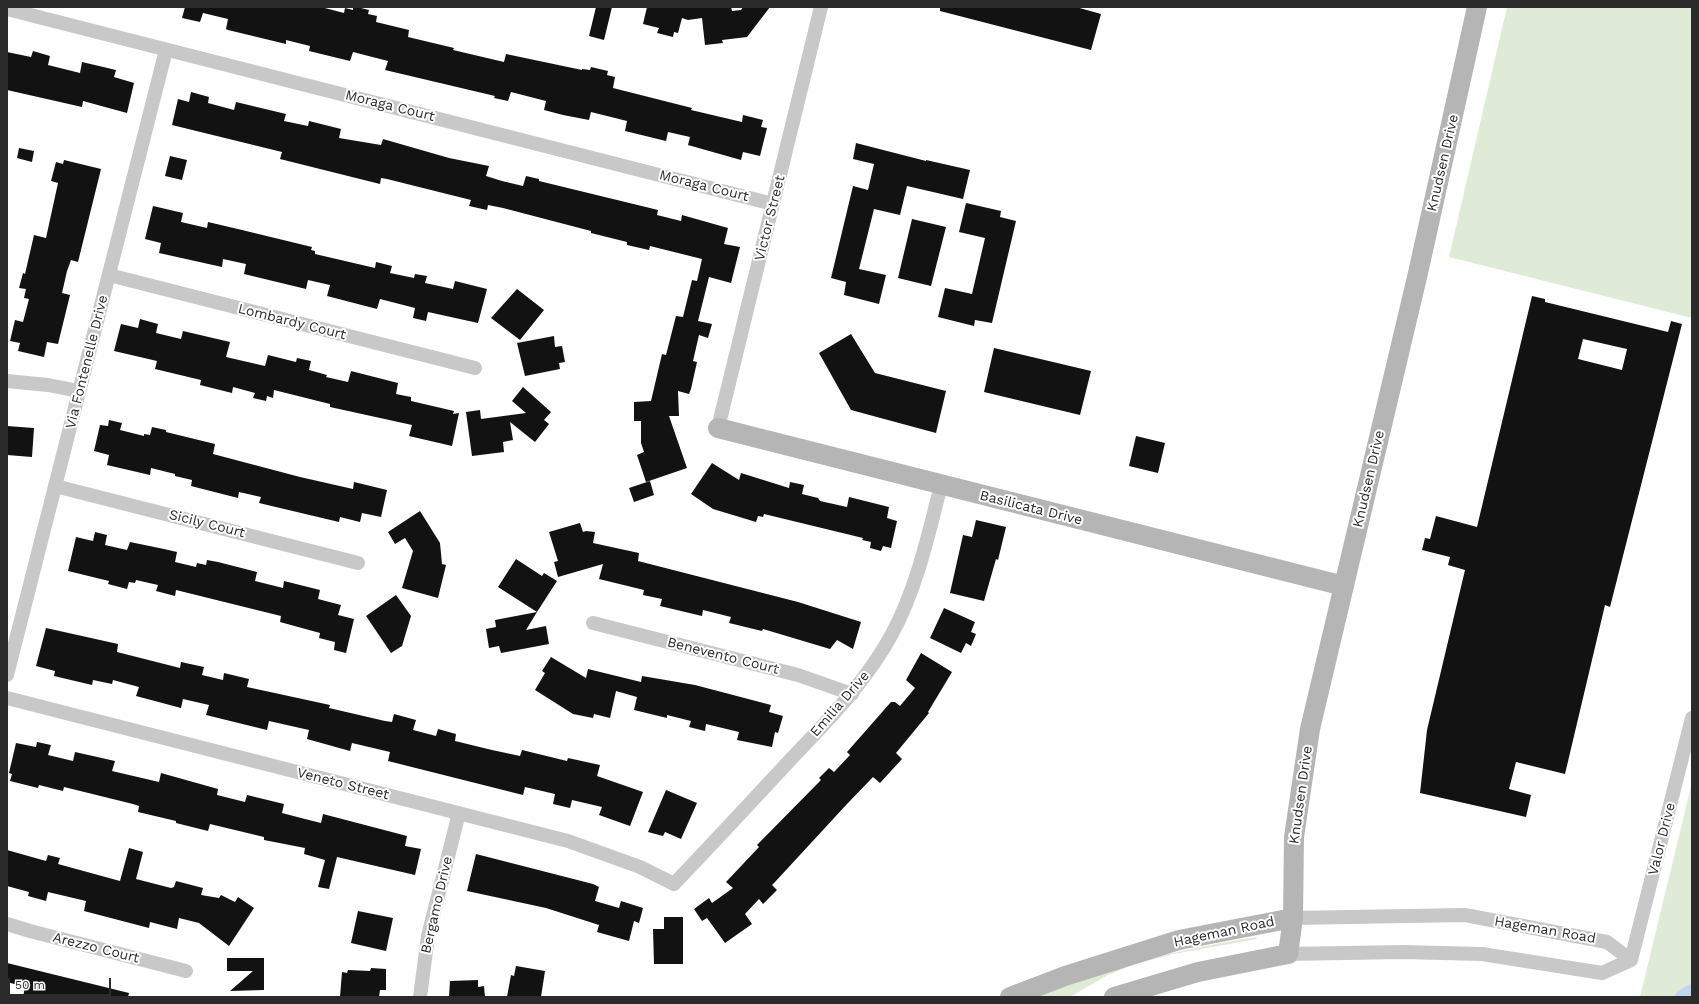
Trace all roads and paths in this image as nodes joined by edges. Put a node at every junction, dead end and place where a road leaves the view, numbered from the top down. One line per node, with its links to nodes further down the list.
1 (821, 7): 5 (street, Victor Street)
2 (1477, 7): 14 (main road, Knudsen Drive)
3 (7, 9): 4 (street, Moraga Court)
4 (166, 50): 5 (street, Moraga Court); 6 (street, Via Fontenelle Drive)
5 (773, 204): 10 (street, Victor Street)
6 (109, 275): 7 (street, Lombardy Court); 9 (street, Via Fontenelle Drive)
7 (475, 368)
8 (7, 381): 9 (street)
9 (79, 391): 12 (street, Via Fontenelle Drive)
10 (718, 428): 11 (main road, Basilicata Drive)
11 (941, 485): 14 (main road, Basilicata Drive); 17 (street, Emilia Drive)
12 (55, 486): 13 (street, Sicily Court); 16 (street, Via Fontenelle Drive)
13 (358, 563)
14 (1344, 586): 22 (main road, Knudsen Drive)
15 (593, 623): 17 (street, Benevento Court)
16 (7, 675)
17 (852, 694): 21 (street, Emilia Drive)
18 (7, 698): 20 (street, Veneto Street)
19 (1692, 718): 25 (street, Valor Drive)
20 (459, 813): 21 (street, Veneto Street); 27 (street, Bergamo Drive)
21 (674, 884)
22 (1293, 918): 24 (main road, Knudsen Drive); 25 (street, Hageman Road); 28 (main road, Hageman Road)
23 (7, 924): 26 (street, Arezzo Court)
24 (1288, 954): 25 (street); 29 (main road)
25 (1632, 960)
26 (186, 971)
27 (420, 997)
28 (1010, 997)
29 (1114, 997)

